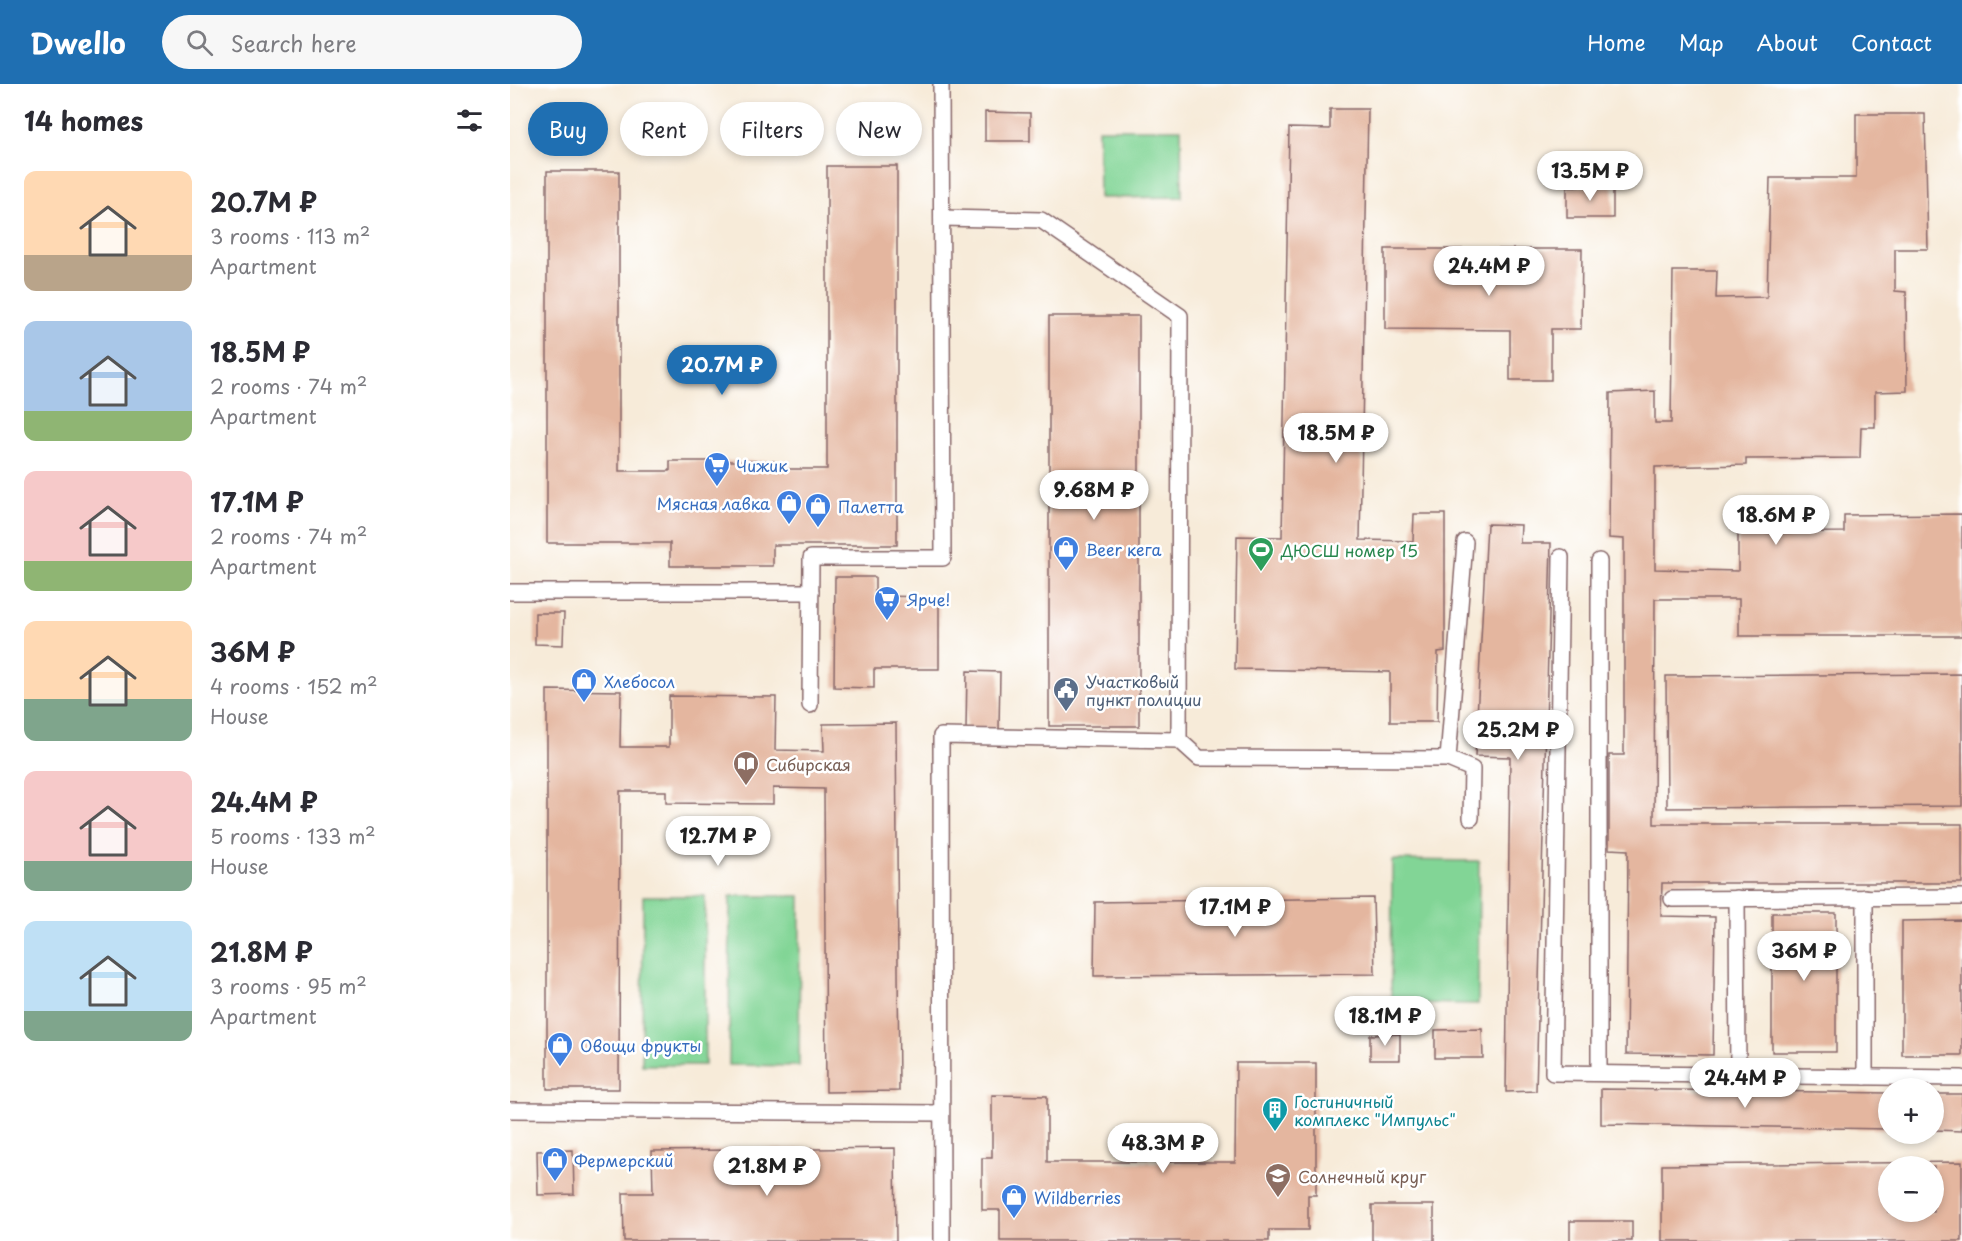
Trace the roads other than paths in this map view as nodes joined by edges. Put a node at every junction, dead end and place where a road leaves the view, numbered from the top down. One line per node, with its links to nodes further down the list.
1 (941, 84): 2 (lane)
2 (942, 218): 7 (lane); 9 (lane)
3 (1465, 542): 10 (lane)
4 (1561, 557): 16 (lane)
5 (1599, 561): 16 (lane)
6 (510, 592): 7 (lane)
7 (811, 592): 8 (lane)
8 (810, 705)
9 (1179, 740): 10 (lane); 21 (lane)
10 (1448, 759): 11 (lane)
11 (1472, 818)
12 (1865, 897): 13 (lane); 14 (lane); 18 (lane)
13 (1962, 897)
14 (1737, 898): 15 (lane); 17 (lane)
15 (1672, 899)
16 (1599, 1072): 17 (lane)
17 (1738, 1075): 18 (lane)
18 (1865, 1077): 19 (lane)
19 (1962, 1078)
20 (510, 1110): 21 (lane)
21 (940, 1113): 22 (lane)
22 (942, 1241)

